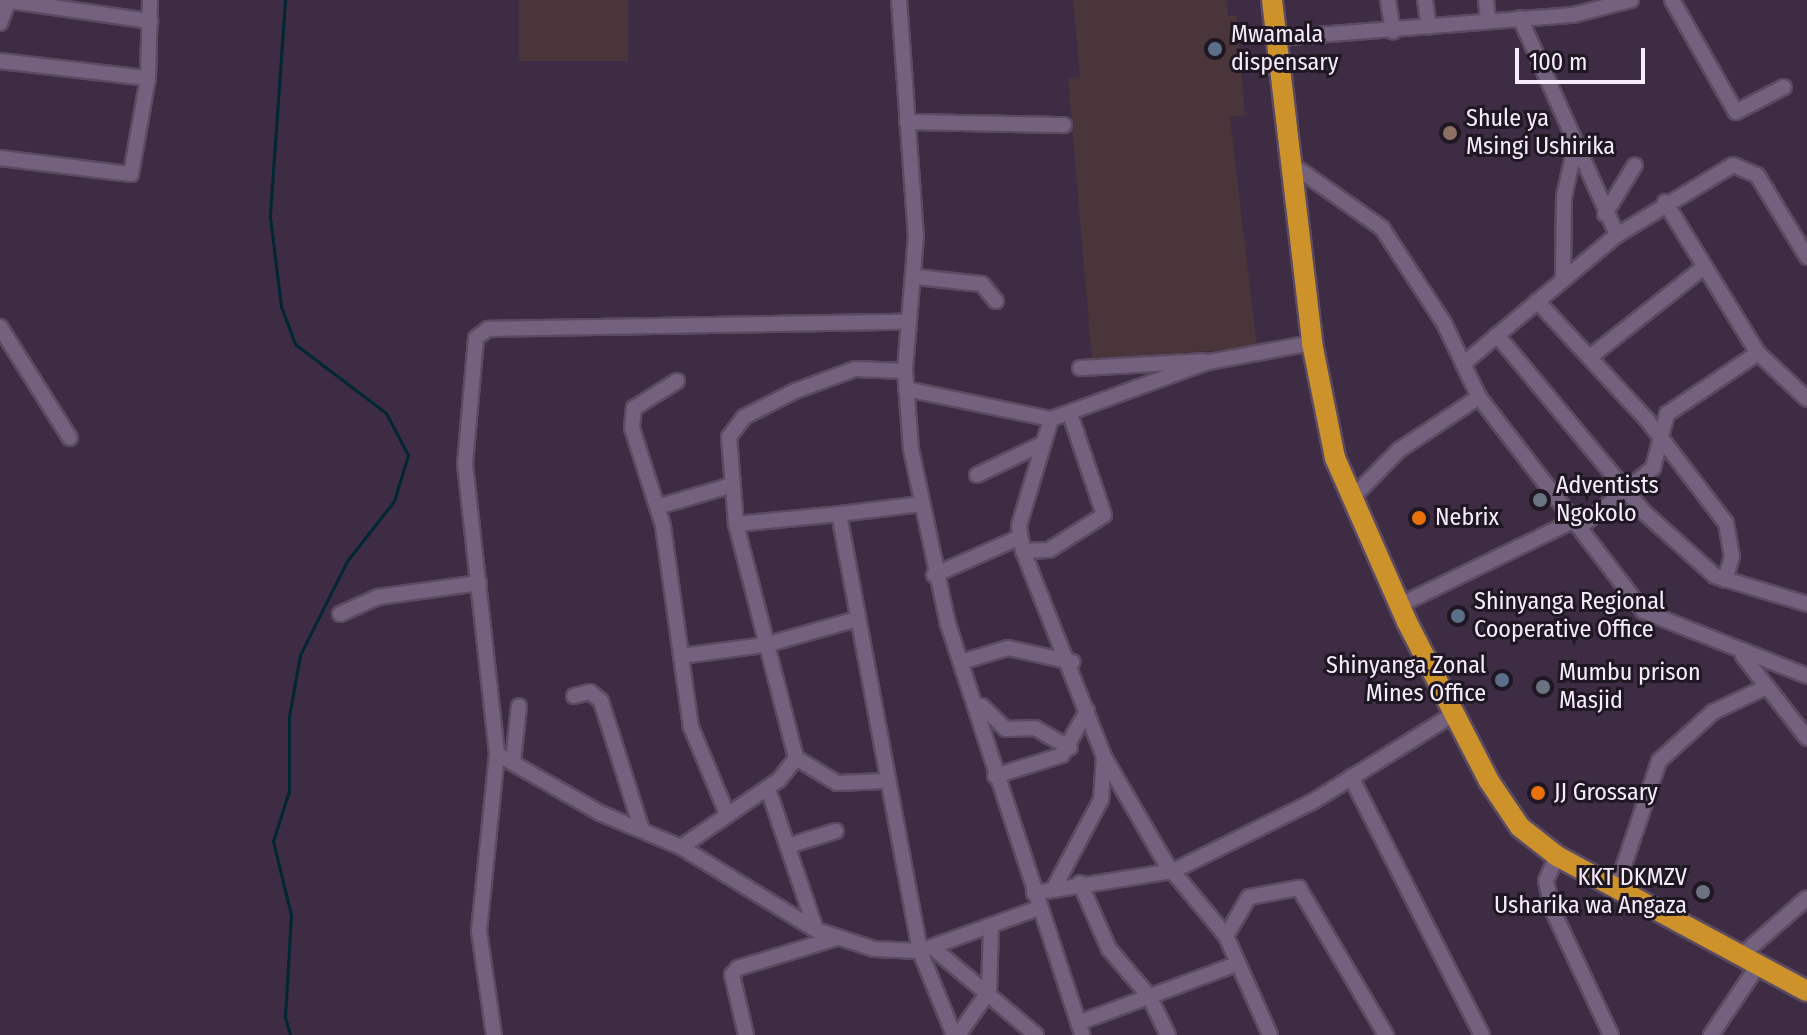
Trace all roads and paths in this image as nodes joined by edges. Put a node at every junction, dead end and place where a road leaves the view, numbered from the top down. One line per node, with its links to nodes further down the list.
1 (150, 0): 12 (street)
2 (899, 0): 20 (street)
3 (1272, 0): 16 (highway)
4 (1388, 0): 15 (street)
5 (1425, 0): 14 (street)
6 (1486, 0): 11 (street)
7 (1631, 0): 10 (street)
8 (1672, 0): 19 (street)
9 (7, 1): 12 (street); 13 (street)
10 (1520, 18): 11 (street); 22 (street)
11 (1488, 19): 14 (street)
12 (150, 21): 18 (street)
13 (0, 23)
14 (1429, 27): 15 (street)
15 (1393, 32): 16 (street)
16 (1279, 38): 25 (highway)
17 (0, 61): 18 (street)
18 (148, 78): 23 (street)
19 (1784, 87)
20 (907, 122): 21 (street); 31 (street)
21 (1064, 125)
22 (1575, 147): 27 (street); 32 (street)
23 (0, 158)
24 (1635, 165): 27 (street)
25 (1294, 166): 38 (highway); 42 (street)
26 (1665, 202): 28 (street); 29 (street); 30 (street)
27 (1605, 214): 28 (street)
28 (1617, 235): 32 (street)
29 (1807, 257)
30 (1704, 267): 39 (street); 40 (street)
31 (916, 277): 33 (street); 35 (street)
32 (1563, 278): 34 (street)
33 (996, 301)
34 (1537, 301): 37 (street); 40 (street)
35 (907, 322): 44 (street); 66 (street)
36 (0, 327): 51 (street)
37 (1497, 335): 42 (street); 56 (street)
38 (1312, 343): 41 (street); 57 (highway)
39 (1758, 353): 48 (street); 52 (street)
40 (1590, 357): 52 (street)
41 (1208, 362): 43 (street); 49 (street)
42 (1463, 364): 47 (street)
43 (1080, 368)
44 (905, 371): 46 (street); 55 (street)
45 (677, 381): 59 (street)
46 (906, 389): 50 (street); 58 (street)
47 (1479, 397): 57 (street); 61 (street)
48 (1807, 399)
49 (1070, 414): 50 (street); 63 (street)
50 (1051, 419): 53 (street)
51 (70, 438)
52 (1661, 440): 56 (street); 65 (street)
53 (1042, 444): 54 (street); 63 (street)
54 (977, 475)
55 (729, 486): 59 (street); 62 (street)
56 (1627, 493): 61 (street); 65 (street)
57 (1352, 498): 68 (highway)
58 (921, 504): 60 (street); 64 (street)
59 (657, 507): 72 (street)
60 (839, 514): 62 (street); 70 (street)
61 (1577, 523): 68 (street); 73 (street)
62 (736, 524): 71 (street)
63 (1021, 544): 64 (street); 75 (street)
64 (934, 575): 74 (street)
65 (1725, 580): 67 (street)
66 (479, 583): 69 (street); 85 (street)
67 (1807, 604)
68 (1400, 605): 82 (highway)
69 (340, 614)
70 (854, 620): 71 (street); 92 (street)
71 (765, 645): 72 (street); 87 (street)
72 (681, 656): 95 (street)
73 (1743, 656): 76 (street); 77 (street)
74 (961, 662): 75 (street); 79 (street)
75 (1072, 662): 81 (street)
76 (1807, 676)
77 (1764, 688): 83 (street); 104 (street)
78 (574, 696): 96 (street)
79 (977, 700): 84 (street); 89 (street)
80 (519, 706): 88 (street)
81 (1087, 711): 84 (street); 86 (street)
82 (1454, 714): 91 (street); 100 (highway)
83 (1807, 738)
84 (1070, 748): 89 (street)
85 (497, 754): 88 (street); 119 (street)
86 (1104, 757): 90 (street); 94 (street)
87 (796, 758): 92 (street); 93 (street)
88 (513, 762): 96 (street)
89 (995, 776): 105 (street)
90 (1118, 776): 94 (street); 101 (street)
91 (1351, 777): 101 (street); 126 (street)
92 (886, 781): 112 (street)
93 (768, 789): 95 (street); 98 (street)
94 (1102, 796): 103 (street)
95 (727, 814): 99 (street)
96 (642, 830): 99 (street)
97 (836, 831): 98 (street)
98 (791, 845): 109 (street)
99 (681, 847): 109 (street)
100 (1557, 856): 104 (highway); 127 (street)
101 (1173, 871): 102 (street); 111 (street)
102 (1080, 883): 103 (street); 117 (street)
103 (1055, 886): 105 (street)
104 (1617, 886): 113 (highway)
105 (1034, 893): 107 (street)
106 (1807, 898): 113 (street)
107 (1039, 908): 108 (street); 118 (street)
108 (991, 926): 112 (street); 115 (street)
109 (816, 930): 110 (street)
110 (846, 936): 112 (street); 120 (street)
111 (1226, 936): 114 (street); 125 (street)
112 (926, 949): 115 (street); 121 (street)
113 (1750, 960): 116 (highway); 128 (street)
114 (1237, 964): 117 (street); 124 (street)
115 (989, 991): 121 (street); 122 (street)
116 (1807, 991)
117 (1149, 996): 118 (street); 123 (street)
118 (1080, 1029)
119 (494, 1035)
120 (746, 1035)
121 (956, 1035)
122 (1036, 1035)
123 (1168, 1035)
124 (1270, 1035)
125 (1386, 1035)
126 (1482, 1035)
127 (1611, 1035)
128 (1711, 1035)

